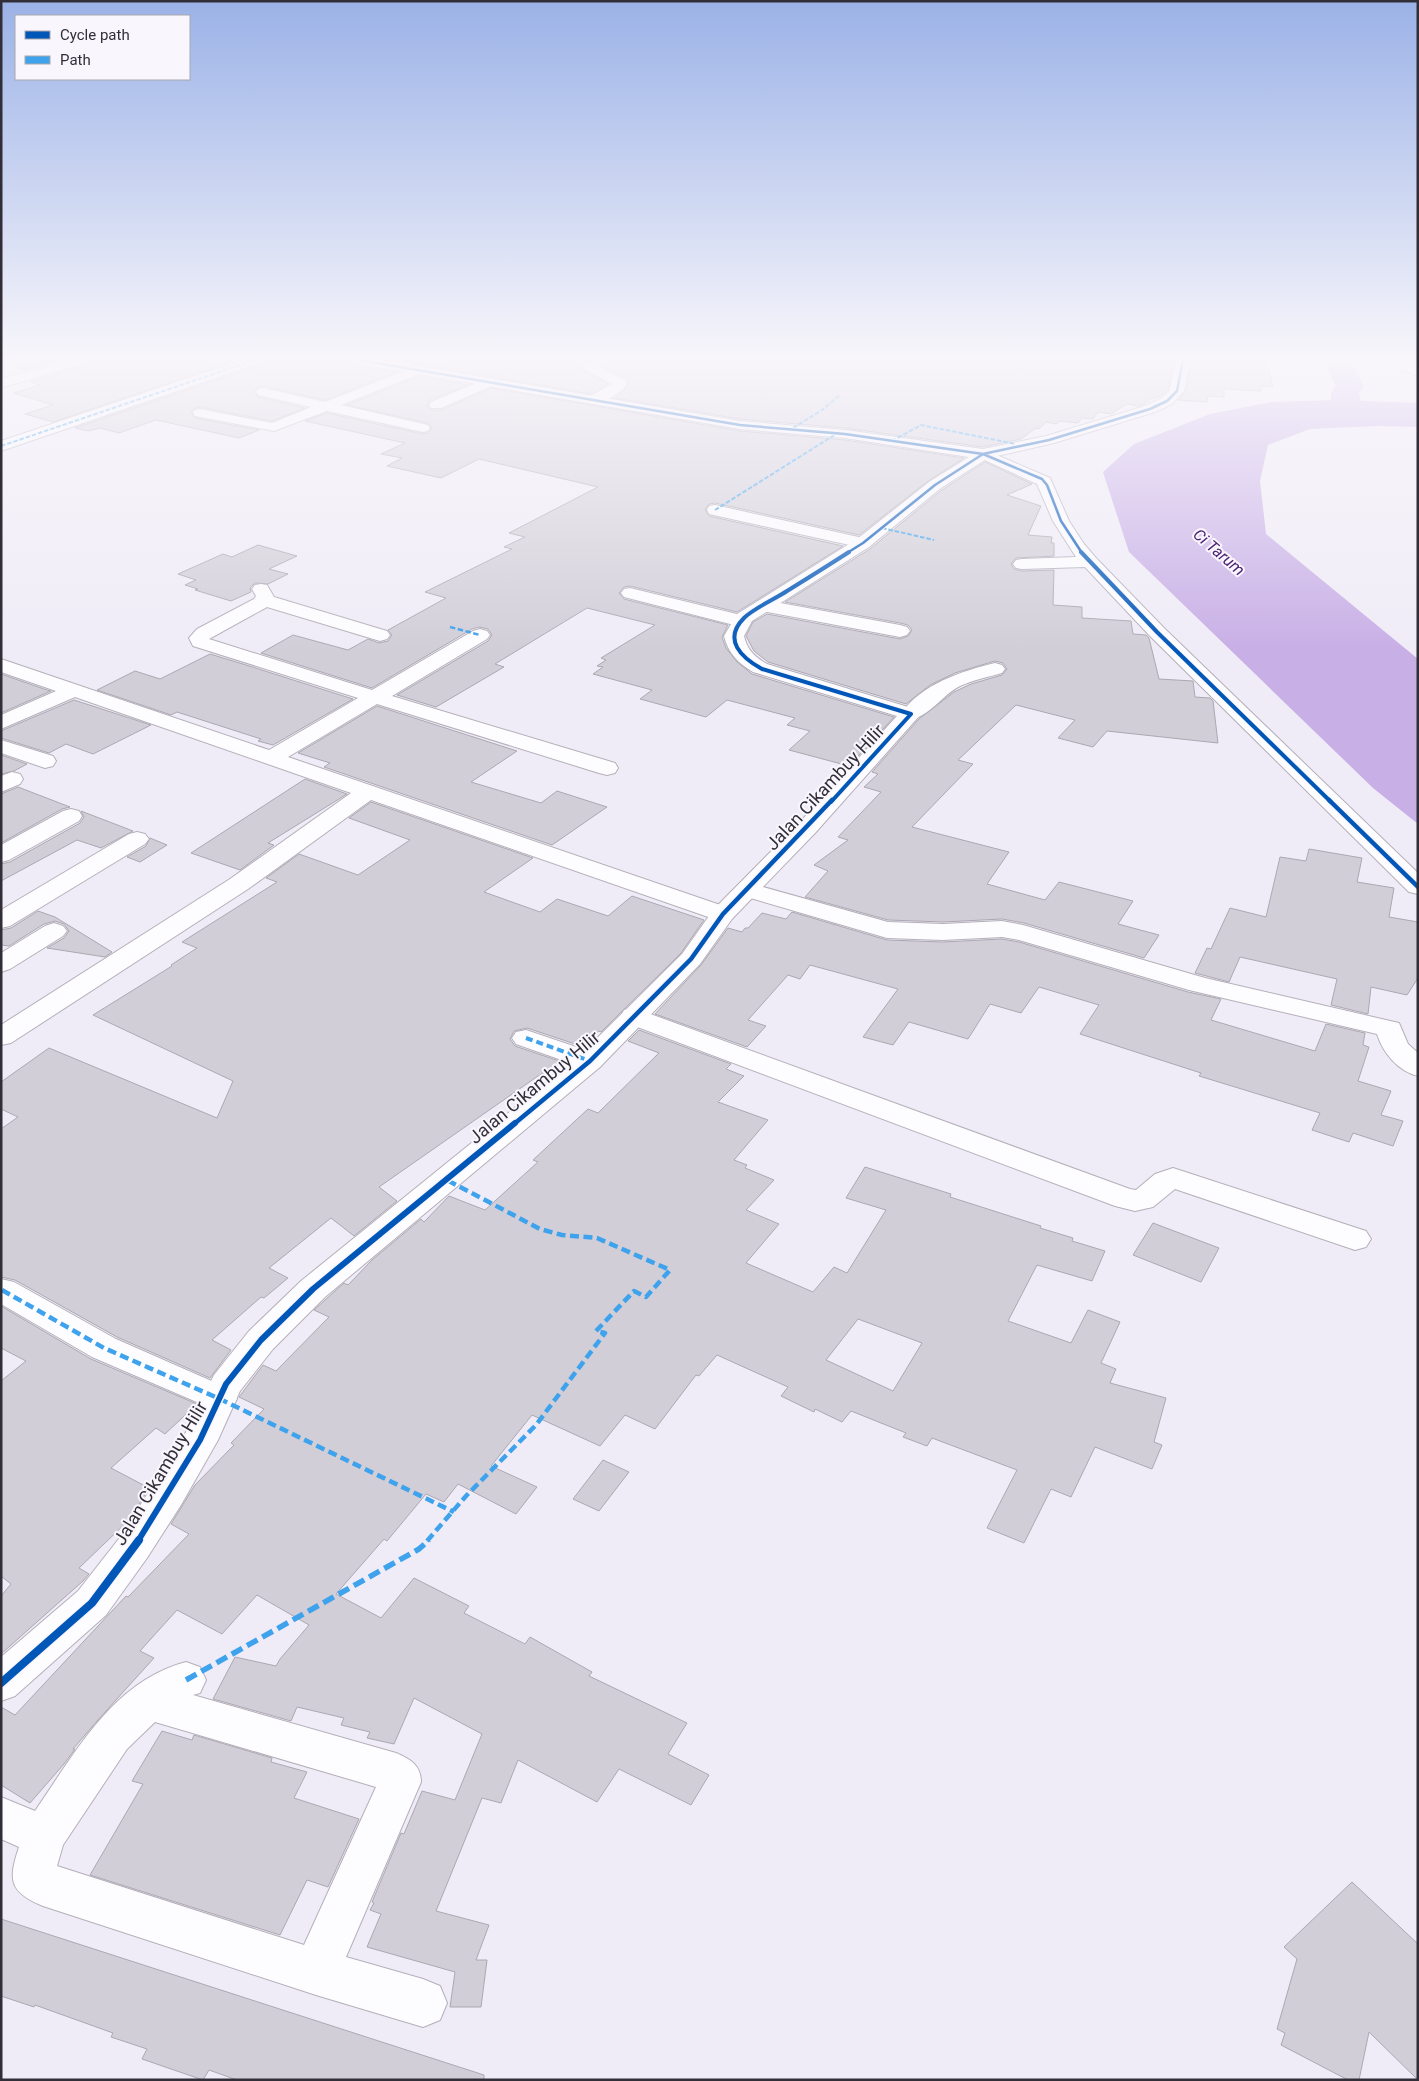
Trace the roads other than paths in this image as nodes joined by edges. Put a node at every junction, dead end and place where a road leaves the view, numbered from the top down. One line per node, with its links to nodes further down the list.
1 (978, 457): 4 (street)
2 (991, 457): 5 (street)
3 (714, 510): 4 (street)
4 (863, 543): 8 (street)
5 (1090, 562): 6 (street); 26 (street)
6 (1022, 564)
7 (630, 593): 8 (street)
8 (753, 613): 9 (street); 16 (street, Jalan Cikambuy Hilir)
9 (900, 630)
10 (380, 635): 15 (street)
11 (480, 635): 15 (street)
12 (1, 665): 14 (street)
13 (995, 669): 16 (street)
14 (75, 690): 17 (street); 19 (street)
15 (374, 696): 19 (street); 21 (street)
16 (911, 714): 27 (street, Jalan Cikambuy Hilir)
17 (1, 723)
18 (1, 746): 20 (street)
19 (271, 758): 22 (street)
20 (45, 761)
21 (606, 768)
22 (368, 792): 28 (street); 33 (street)
23 (71, 816): 25 (street)
24 (137, 839): 29 (street)
25 (1, 855)
26 (1418, 887)
27 (749, 890): 28 (street, Jalan Cikambuy Hilir); 36 (street)
28 (724, 914): 32 (street, Jalan Cikambuy Hilir)
29 (1, 921)
30 (54, 931): 31 (street)
31 (1, 964)
32 (634, 1016): 35 (street, Jalan Cikambuy Hilir); 37 (street)
33 (1, 1037)
34 (526, 1038): 35 (street)
35 (590, 1061): 39 (street, Jalan Cikambuy Hilir)
36 (1418, 1067)
37 (1355, 1239)
38 (2, 1290): 39 (street)
39 (220, 1399): 41 (street, Jalan Cikambuy Hilir)
40 (186, 1680): 42 (street)
41 (1, 1683)
42 (148, 1701): 44 (street); 45 (street)
43 (1, 1818): 44 (street)
44 (44, 1836): 45 (street)
45 (316, 1972): 46 (street)
46 (423, 2003)

